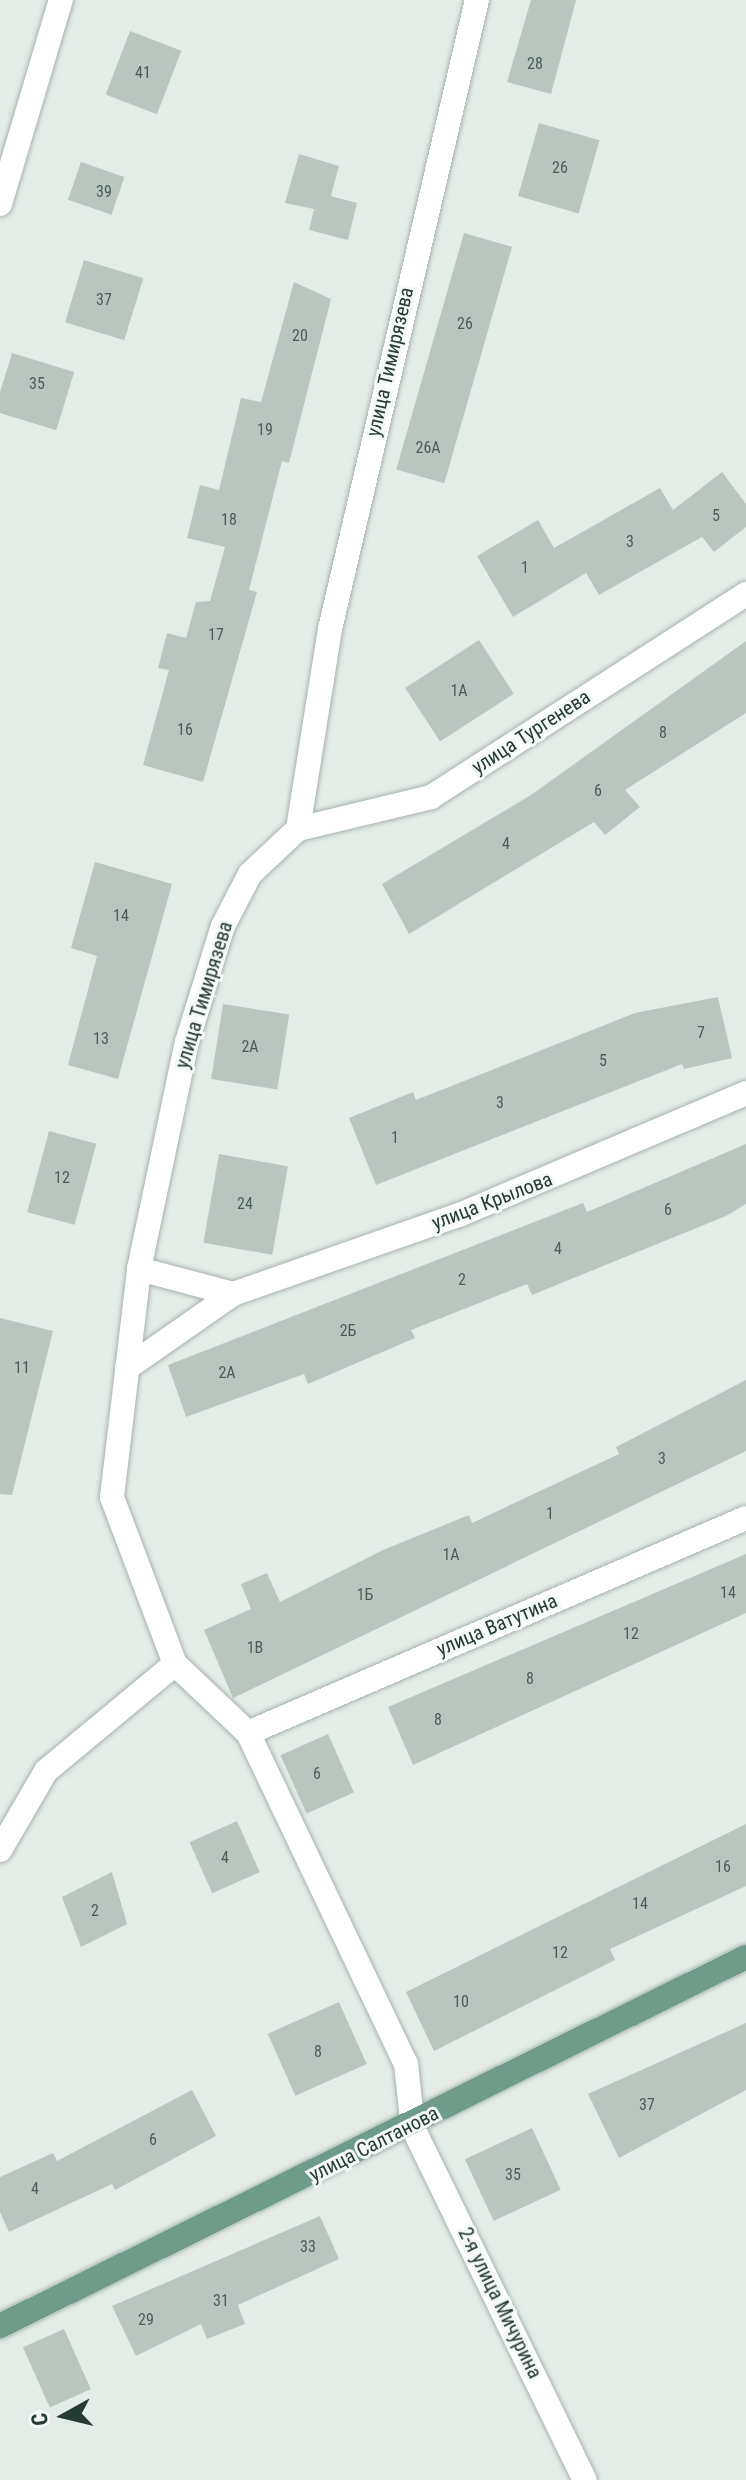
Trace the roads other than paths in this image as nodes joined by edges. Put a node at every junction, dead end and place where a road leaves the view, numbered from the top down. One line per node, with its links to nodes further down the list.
1 (61, 0): 3 (street)
2 (477, 0): 5 (street, улица Тимирязева)
3 (1, 194)
4 (746, 594): 5 (street, улица Тургенева)
5 (298, 829): 7 (street, улица Тимирязева)
6 (746, 1093): 8 (street, улица Крылова)
7 (139, 1269): 8 (street); 9 (street, улица Тимирязева)
8 (233, 1294): 9 (street, улица Крылова)
9 (127, 1368): 11 (street, улица Тимирязева)
10 (746, 1518): 12 (street, улица Ватутина)
11 (175, 1664): 12 (street); 13 (street)
12 (248, 1733): 15 (street, 2-я улица Мичурина)
13 (0, 1850)
14 (746, 1957): 15 (main road, улица Салтанова)
15 (413, 2128): 16 (main road, улица Салтанова); 17 (street, 2-я улица Мичурина)
16 (0, 2326)
17 (585, 2480)

